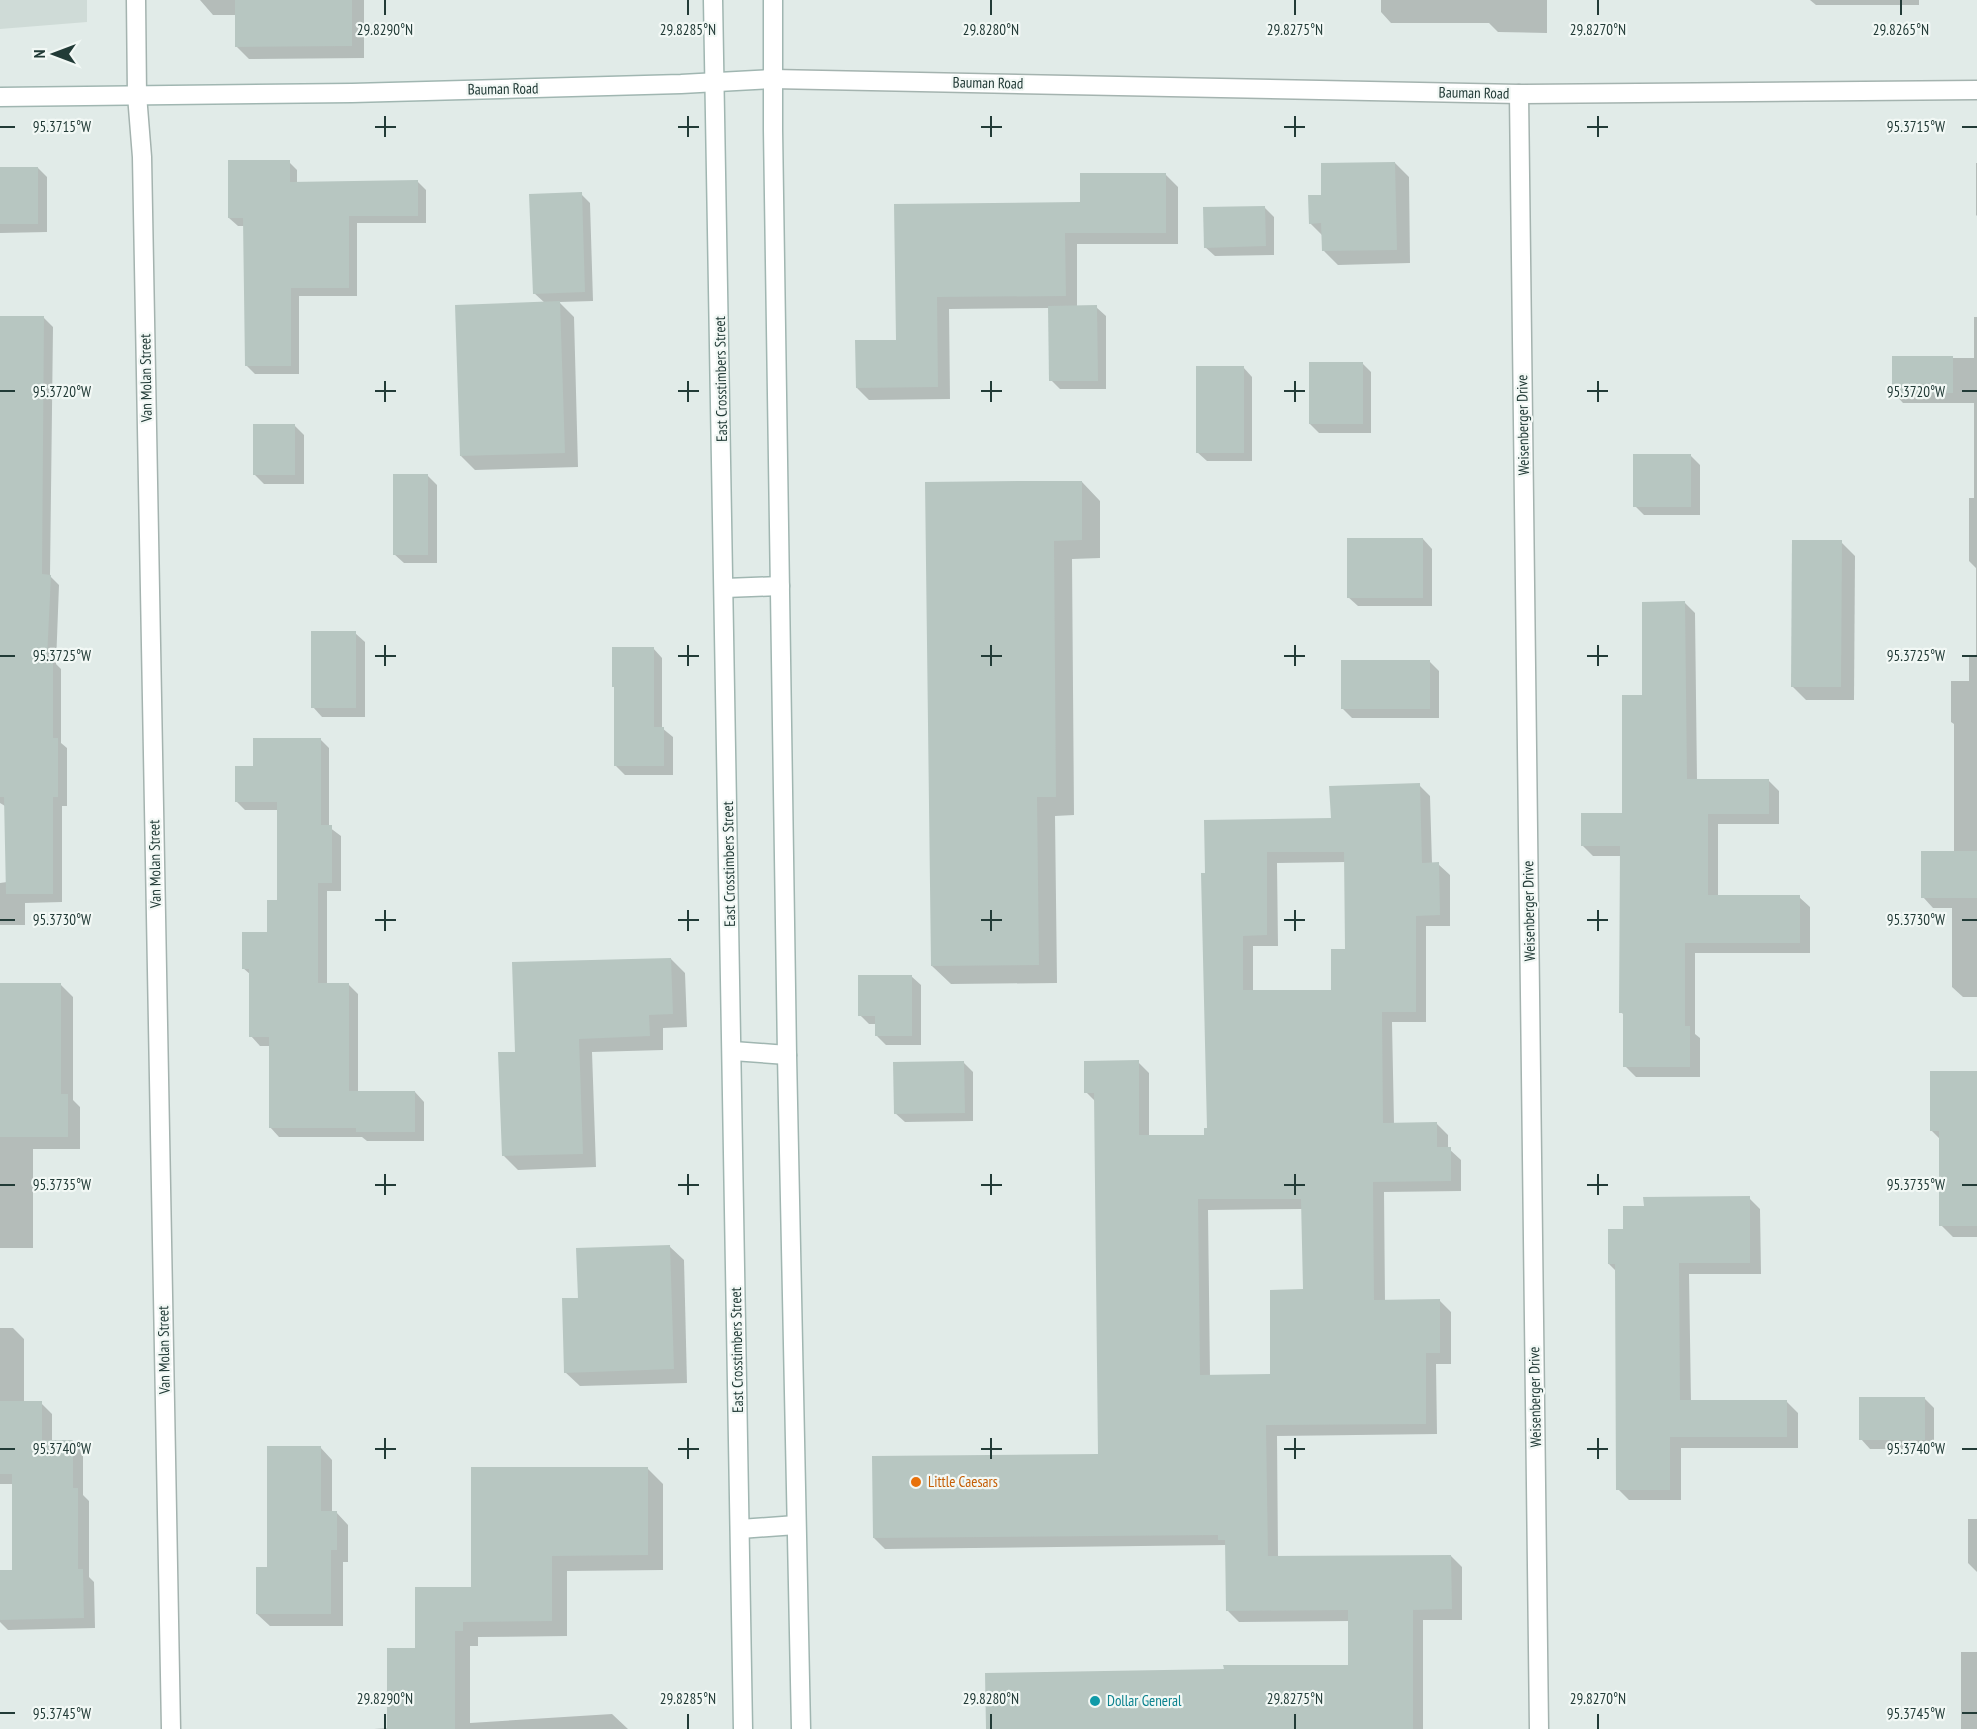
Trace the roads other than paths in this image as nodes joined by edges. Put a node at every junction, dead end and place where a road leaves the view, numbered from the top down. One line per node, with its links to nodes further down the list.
1 (136, 0): 8 (street, Van Molan Street)
2 (713, 0): 5 (street, East Crosstimbers Street)
3 (773, 0): 4 (street)
4 (773, 79): 5 (street, Bauman Road); 7 (street, Bauman Road); 10 (street)
5 (714, 81): 8 (street, Bauman Road); 11 (street, East Crosstimbers Street)
6 (1977, 90): 7 (street, Bauman Road)
7 (1519, 94): 19 (street, Weisenberger Drive)
8 (137, 95): 9 (street, Bauman Road); 16 (street, Van Molan Street)
9 (0, 97)
10 (780, 586): 11 (street); 13 (street)
11 (725, 588): 12 (street, East Crosstimbers Street)
12 (733, 1051): 13 (street); 15 (street, East Crosstimbers Street)
13 (786, 1055): 14 (street)
14 (796, 1525): 15 (street); 18 (street)
15 (740, 1529): 17 (street, East Crosstimbers Street)
16 (171, 1729)
17 (743, 1729)
18 (801, 1729)
19 (1539, 1729)

